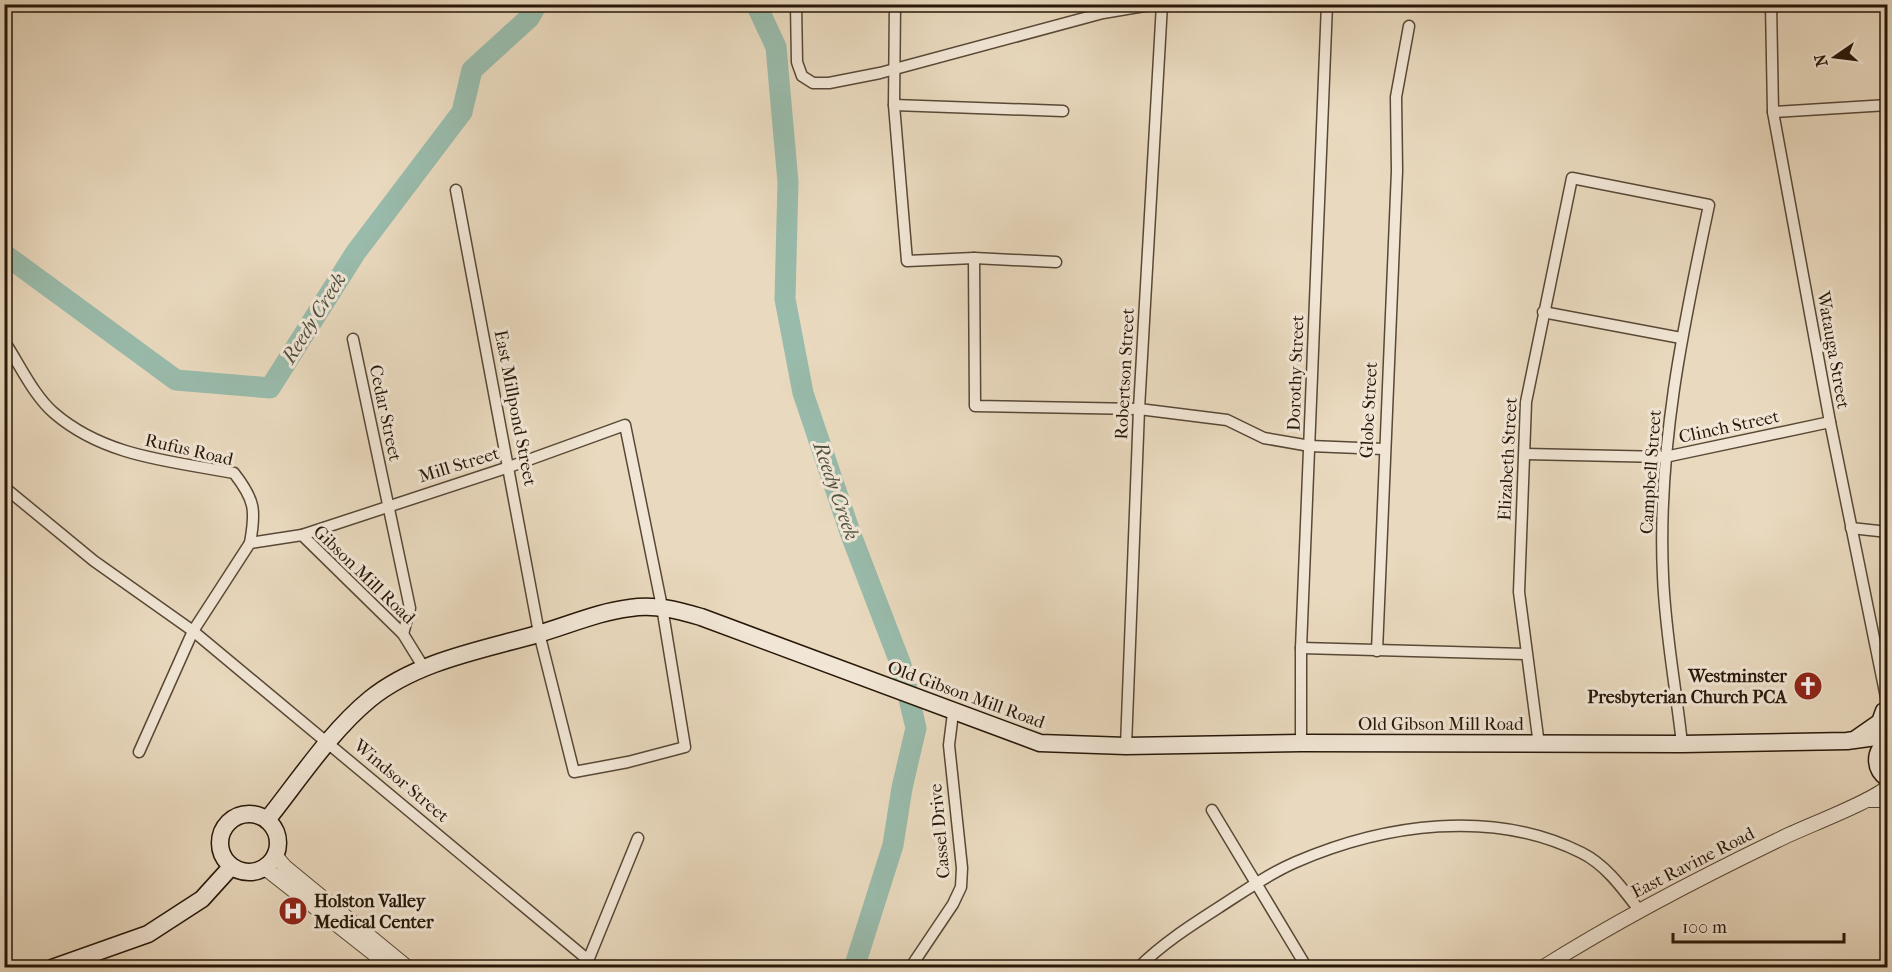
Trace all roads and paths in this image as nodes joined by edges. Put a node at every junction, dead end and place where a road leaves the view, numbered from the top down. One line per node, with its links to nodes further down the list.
1 (796, 4): 9 (street)
2 (895, 4): 9 (street)
3 (1156, 4): 7 (street)
4 (1162, 4): 22 (street, Robertson Street)
5 (1328, 4): 24 (street, Dorothy Street)
6 (1771, 4): 13 (street, Watauga Street)
7 (1102, 9): 9 (street)
8 (1409, 26): 25 (street, Globe Street)
9 (892, 67): 10 (street)
10 (894, 105): 12 (street); 16 (street)
11 (1887, 105): 13 (street)
12 (1063, 111)
13 (1773, 112): 23 (street, Watauga Street)
14 (1572, 178): 18 (street, Elizabeth Street); 19 (street, Campbell Street)
15 (456, 190): 28 (street, East Millpond Street)
16 (974, 258): 17 (street); 22 (street)
17 (1056, 262)
18 (1543, 312): 19 (street); 26 (street, Elizabeth Street)
19 (1681, 338): 27 (street, Campbell Street)
20 (353, 339): 30 (street, Cedar Street)
21 (4, 341): 34 (street, Rufus Road)
22 (1139, 409): 24 (street); 51 (street, Robertson Street)
23 (1830, 422): 27 (street, Clinch Street); 31 (street, Watauga Street)
24 (1310, 446): 25 (street); 39 (street, Dorothy Street)
25 (1384, 449): 40 (street, Globe Street)
26 (1526, 454): 27 (street, Clinch Street); 41 (street, Elizabeth Street)
27 (1665, 457): 49 (street, Campbell Street)
28 (509, 467): 30 (street, Mill Street); 35 (street, Mill Street); 37 (street, East Millpond Street)
29 (4, 487): 36 (street, Windsor Street)
30 (388, 505): 33 (street, Mill Street); 38 (street, Cedar Street)
31 (1851, 528): 32 (street); 43 (street, Watauga Street)
32 (1887, 532)
33 (302, 535): 34 (street, Gibson Mill Road); 38 (street, Gibson Mill Road)
34 (250, 543): 36 (street)
35 (662, 607): 37 (main road, Old Gibson Mill Road); 37 (street, East Millpond Street); 44 (main road, Old Gibson Mill Road)
36 (193, 630): 47 (street, Windsor Street); 52 (street)
37 (539, 633): 42 (main road, Old Gibson Mill Road)
38 (403, 634): 42 (street, Gibson Mill Road)
39 (1301, 648): 40 (street); 48 (street, Dorothy Street)
40 (1377, 651): 41 (street)
41 (1525, 654): 50 (street, Elizabeth Street)
42 (424, 668): 47 (main road, Old Gibson Mill Road)
43 (1885, 706): 45 (main road); 46 (street, Watauga Street)
44 (953, 713): 51 (main road, Old Gibson Mill Road); 68 (street, Cassel Drive)
45 (1847, 741): 46 (main road, Old Gibson Mill Road); 49 (main road, Old Gibson Mill Road); 53 (main road)
46 (1887, 741): 53 (main road)
47 (329, 742): 58 (main road, Old Gibson Mill Road); 64 (street, Windsor Street)
48 (1301, 743): 50 (main road, Old Gibson Mill Road); 51 (main road, Old Gibson Mill Road)
49 (1682, 744): 50 (main road, Old Gibson Mill Road)
50 (1539, 745)
51 (1126, 746)
52 (139, 752)
53 (1881, 769): 55 (street)
54 (1887, 786): 55 (street, East Ravine Road)
55 (1867, 800): 56 (street); 63 (street, East Ravine Road)
56 (1887, 804)
57 (1212, 810): 62 (street)
58 (267, 820): 60 (main road); 61 (main road)
59 (638, 838): 64 (street)
60 (270, 861): 61 (main road); 66 (street); 67 (street)
61 (231, 867): 65 (main road)
62 (1256, 884): 63 (street); 69 (street); 70 (street)
63 (1639, 910): 71 (street, East Ravine Road)
64 (586, 963)
65 (52, 968)
66 (392, 968)
67 (408, 968)
68 (910, 968)
69 (1138, 968)
70 (1307, 968)
71 (1542, 968)

